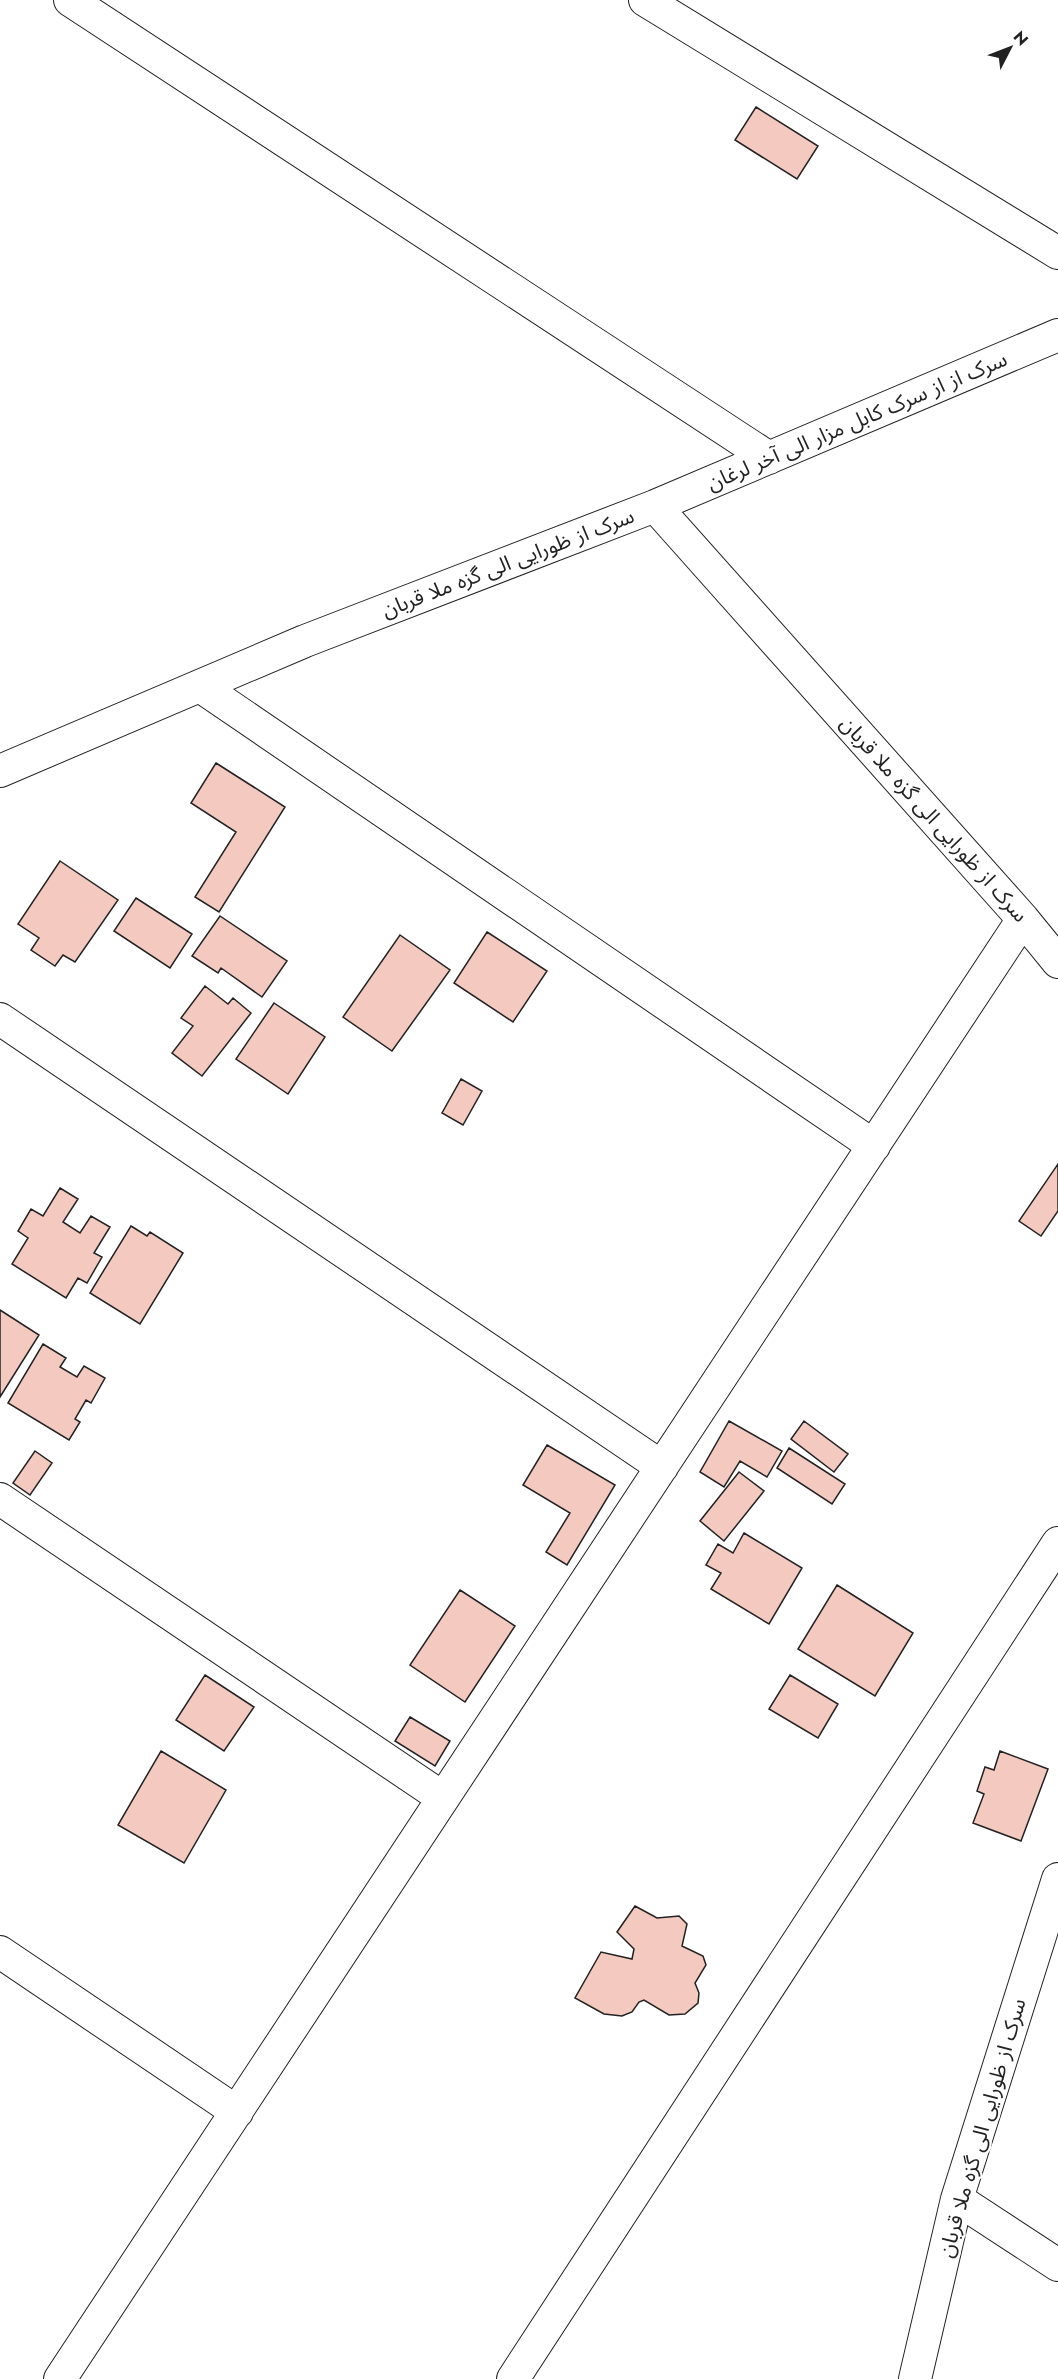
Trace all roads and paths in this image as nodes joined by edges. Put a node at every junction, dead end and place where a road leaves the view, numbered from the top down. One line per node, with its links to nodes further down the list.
1 (70, 0): 5 (street)
2 (645, 0): 3 (street)
3 (1058, 253)
4 (1058, 336): 5 (street, سرک از از سرک کابل مزار الی آخر لرغان)
5 (769, 458): 6 (street, سرک از از سرک کابل مزار الی آخر لرغان)
6 (655, 506): 7 (street, سرک از ظورایی الی گزه ملا قربان); 9 (street, سرک از ظورایی الی گزه ملا قربان)
7 (200, 686): 8 (street, سرک از ظورایی الی گزه ملا قربان); 12 (street)
8 (0, 771)
9 (1023, 919): 10 (street, سرک از ظورایی الی گزه ملا قربان); 12 (street)
10 (1058, 962)
11 (0, 1019): 13 (street)
12 (874, 1146): 13 (street)
13 (662, 1467): 16 (street)
14 (0, 1499): 16 (street)
15 (1058, 1543): 23 (street)
16 (443, 1798): 19 (street)
17 (1058, 1879): 20 (street, سرک از ظورایی الی گزه ملا قربان)
18 (0, 1952): 19 (street)
19 (237, 2112): 22 (street)
20 (957, 2199): 21 (street); 24 (street, سرک از ظورایی الی گزه ملا قربان)
21 (1058, 2265)
22 (60, 2379)
23 (513, 2379)
24 (915, 2379)

